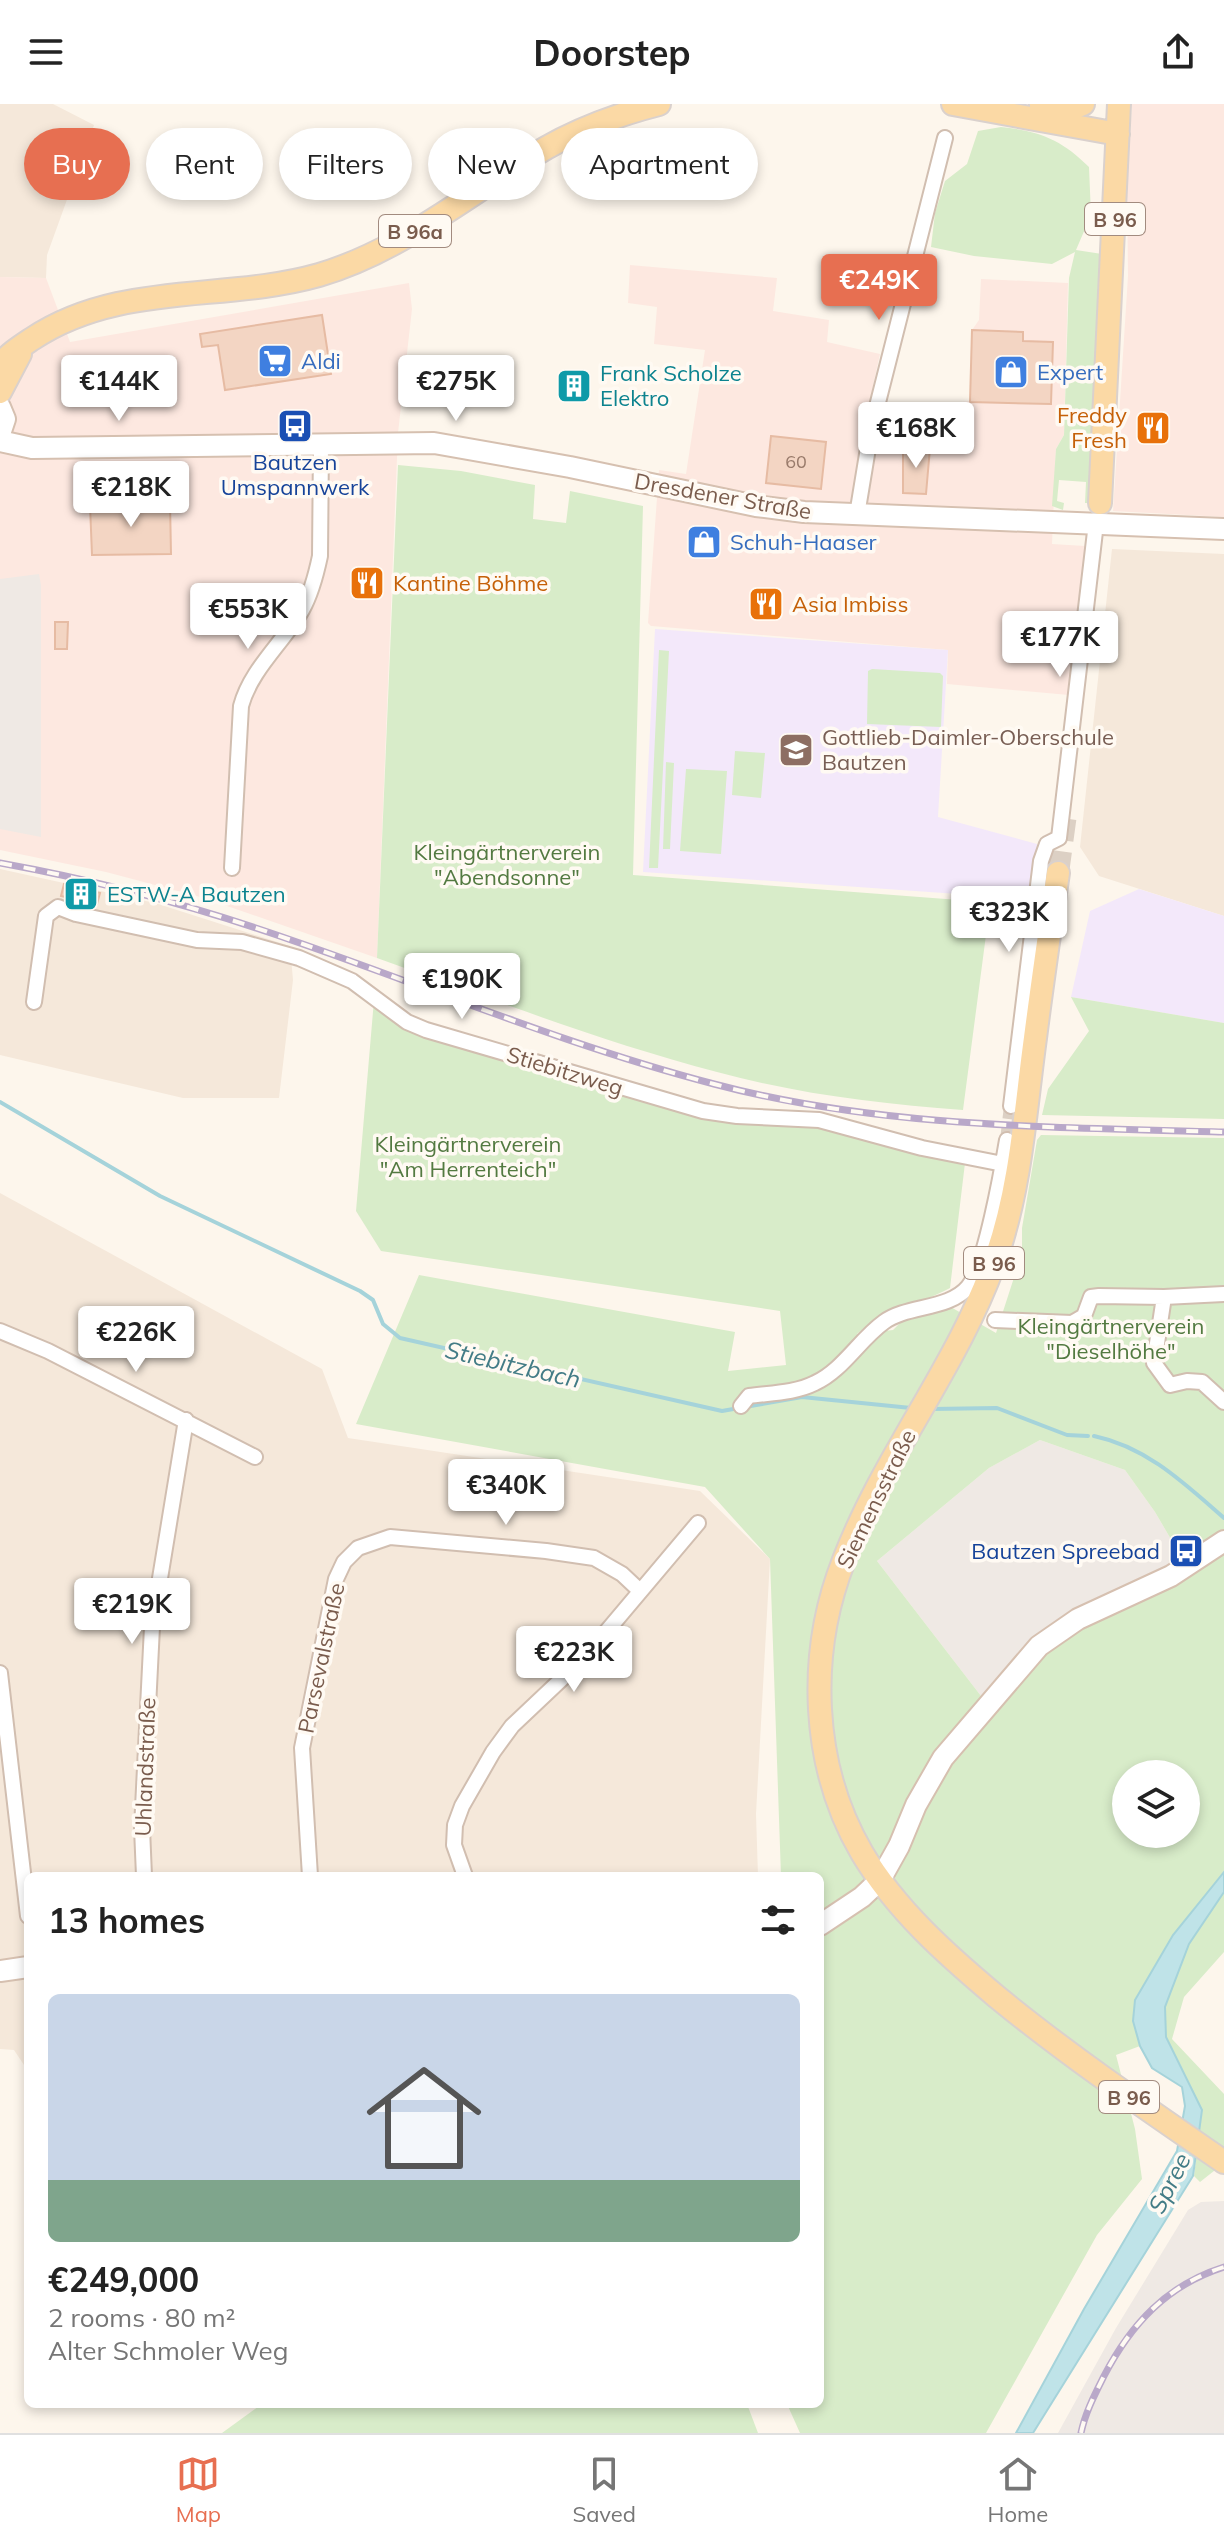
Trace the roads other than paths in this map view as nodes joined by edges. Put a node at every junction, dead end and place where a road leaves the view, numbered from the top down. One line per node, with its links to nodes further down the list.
1 (659, 104): 7 (main road, B 96a)
2 (953, 104): 5 (main road)
3 (1035, 104): 4 (main road)
4 (1076, 106): 5 (main road)
5 (1119, 117): 12 (main road, B 96)
6 (945, 138): 13 (street)
7 (27, 342): 8 (main road, B 96a); 9 (main road, B 96a)
8 (0, 365)
9 (0, 392)
10 (1, 427): 11 (main road, Dresdener Straße)
11 (321, 443): 13 (main road, Dresdener Straße); 15 (street)
12 (1098, 513): 13 (main road, Dresdener Straße); 14 (main road, Dresdener Straße); 18 (street)
13 (857, 515)
14 (1224, 529)
15 (232, 868)
16 (1058, 873): 36 (main road, Siemensstraße / B 96)
17 (34, 1002): 20 (street, Stiebitzweg)
18 (1011, 1106)
19 (1007, 1140): 20 (street)
20 (1003, 1164): 26 (street)
21 (1224, 1294): 22 (street)
22 (1164, 1297): 23 (street); 25 (street)
23 (995, 1320)
24 (1, 1333): 27 (street)
25 (1224, 1402)
26 (741, 1406)
27 (186, 1420): 28 (street); 33 (street, Uhlandstraße)
28 (255, 1457)
29 (698, 1523): 31 (street)
30 (1224, 1541): 36 (main road)
31 (639, 1590): 34 (street, Parsevalstraße); 35 (street)
32 (0, 1673): 37 (street)
33 (144, 1872)
34 (310, 1872)
35 (464, 1872)
36 (880, 1880): 38 (main road); 41 (main road, Siemensstraße / B 96)
37 (24, 1881)
38 (824, 1922)
39 (24, 1968): 40 (main road)
40 (0, 1971)
41 (1224, 2162)

